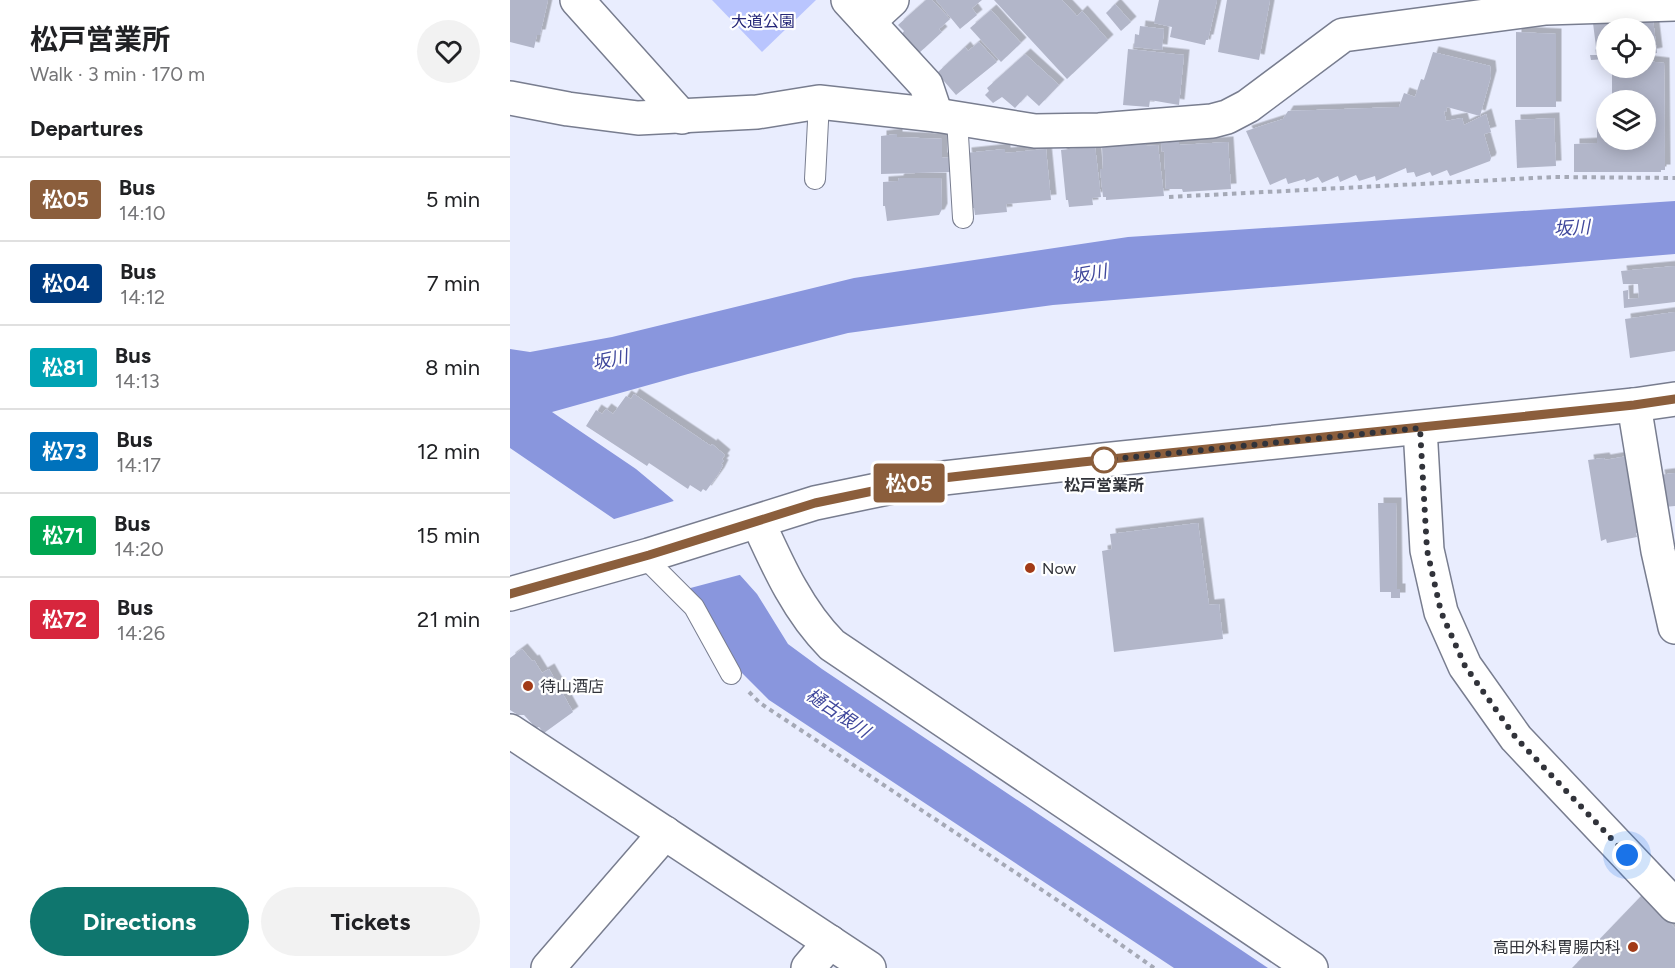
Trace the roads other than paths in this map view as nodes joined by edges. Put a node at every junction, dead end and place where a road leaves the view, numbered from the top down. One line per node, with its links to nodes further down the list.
1 (577, 0): 7 (street)
2 (1542, 4): 3 (street); 8 (street)
3 (1675, 4)
4 (869, 7): 8 (street)
5 (510, 98): 7 (street)
6 (819, 102): 7 (street); 8 (street); 9 (lane)
7 (682, 117)
8 (947, 117): 10 (lane)
9 (815, 179)
10 (963, 218)
11 (1675, 399): 12 (street)
12 (1634, 405): 13 (street); 17 (street)
13 (1420, 428): 14 (street); 21 (street)
14 (758, 522): 15 (street); 26 (street)
15 (646, 556): 16 (street); 18 (lane)
16 (510, 594)
17 (1675, 627)
18 (731, 674)
19 (510, 731): 20 (street)
20 (665, 833): 22 (street); 23 (street)
21 (1675, 906)
22 (830, 942): 24 (street); 25 (street)
23 (548, 968)
24 (808, 968)
25 (869, 968)
26 (1311, 968)

